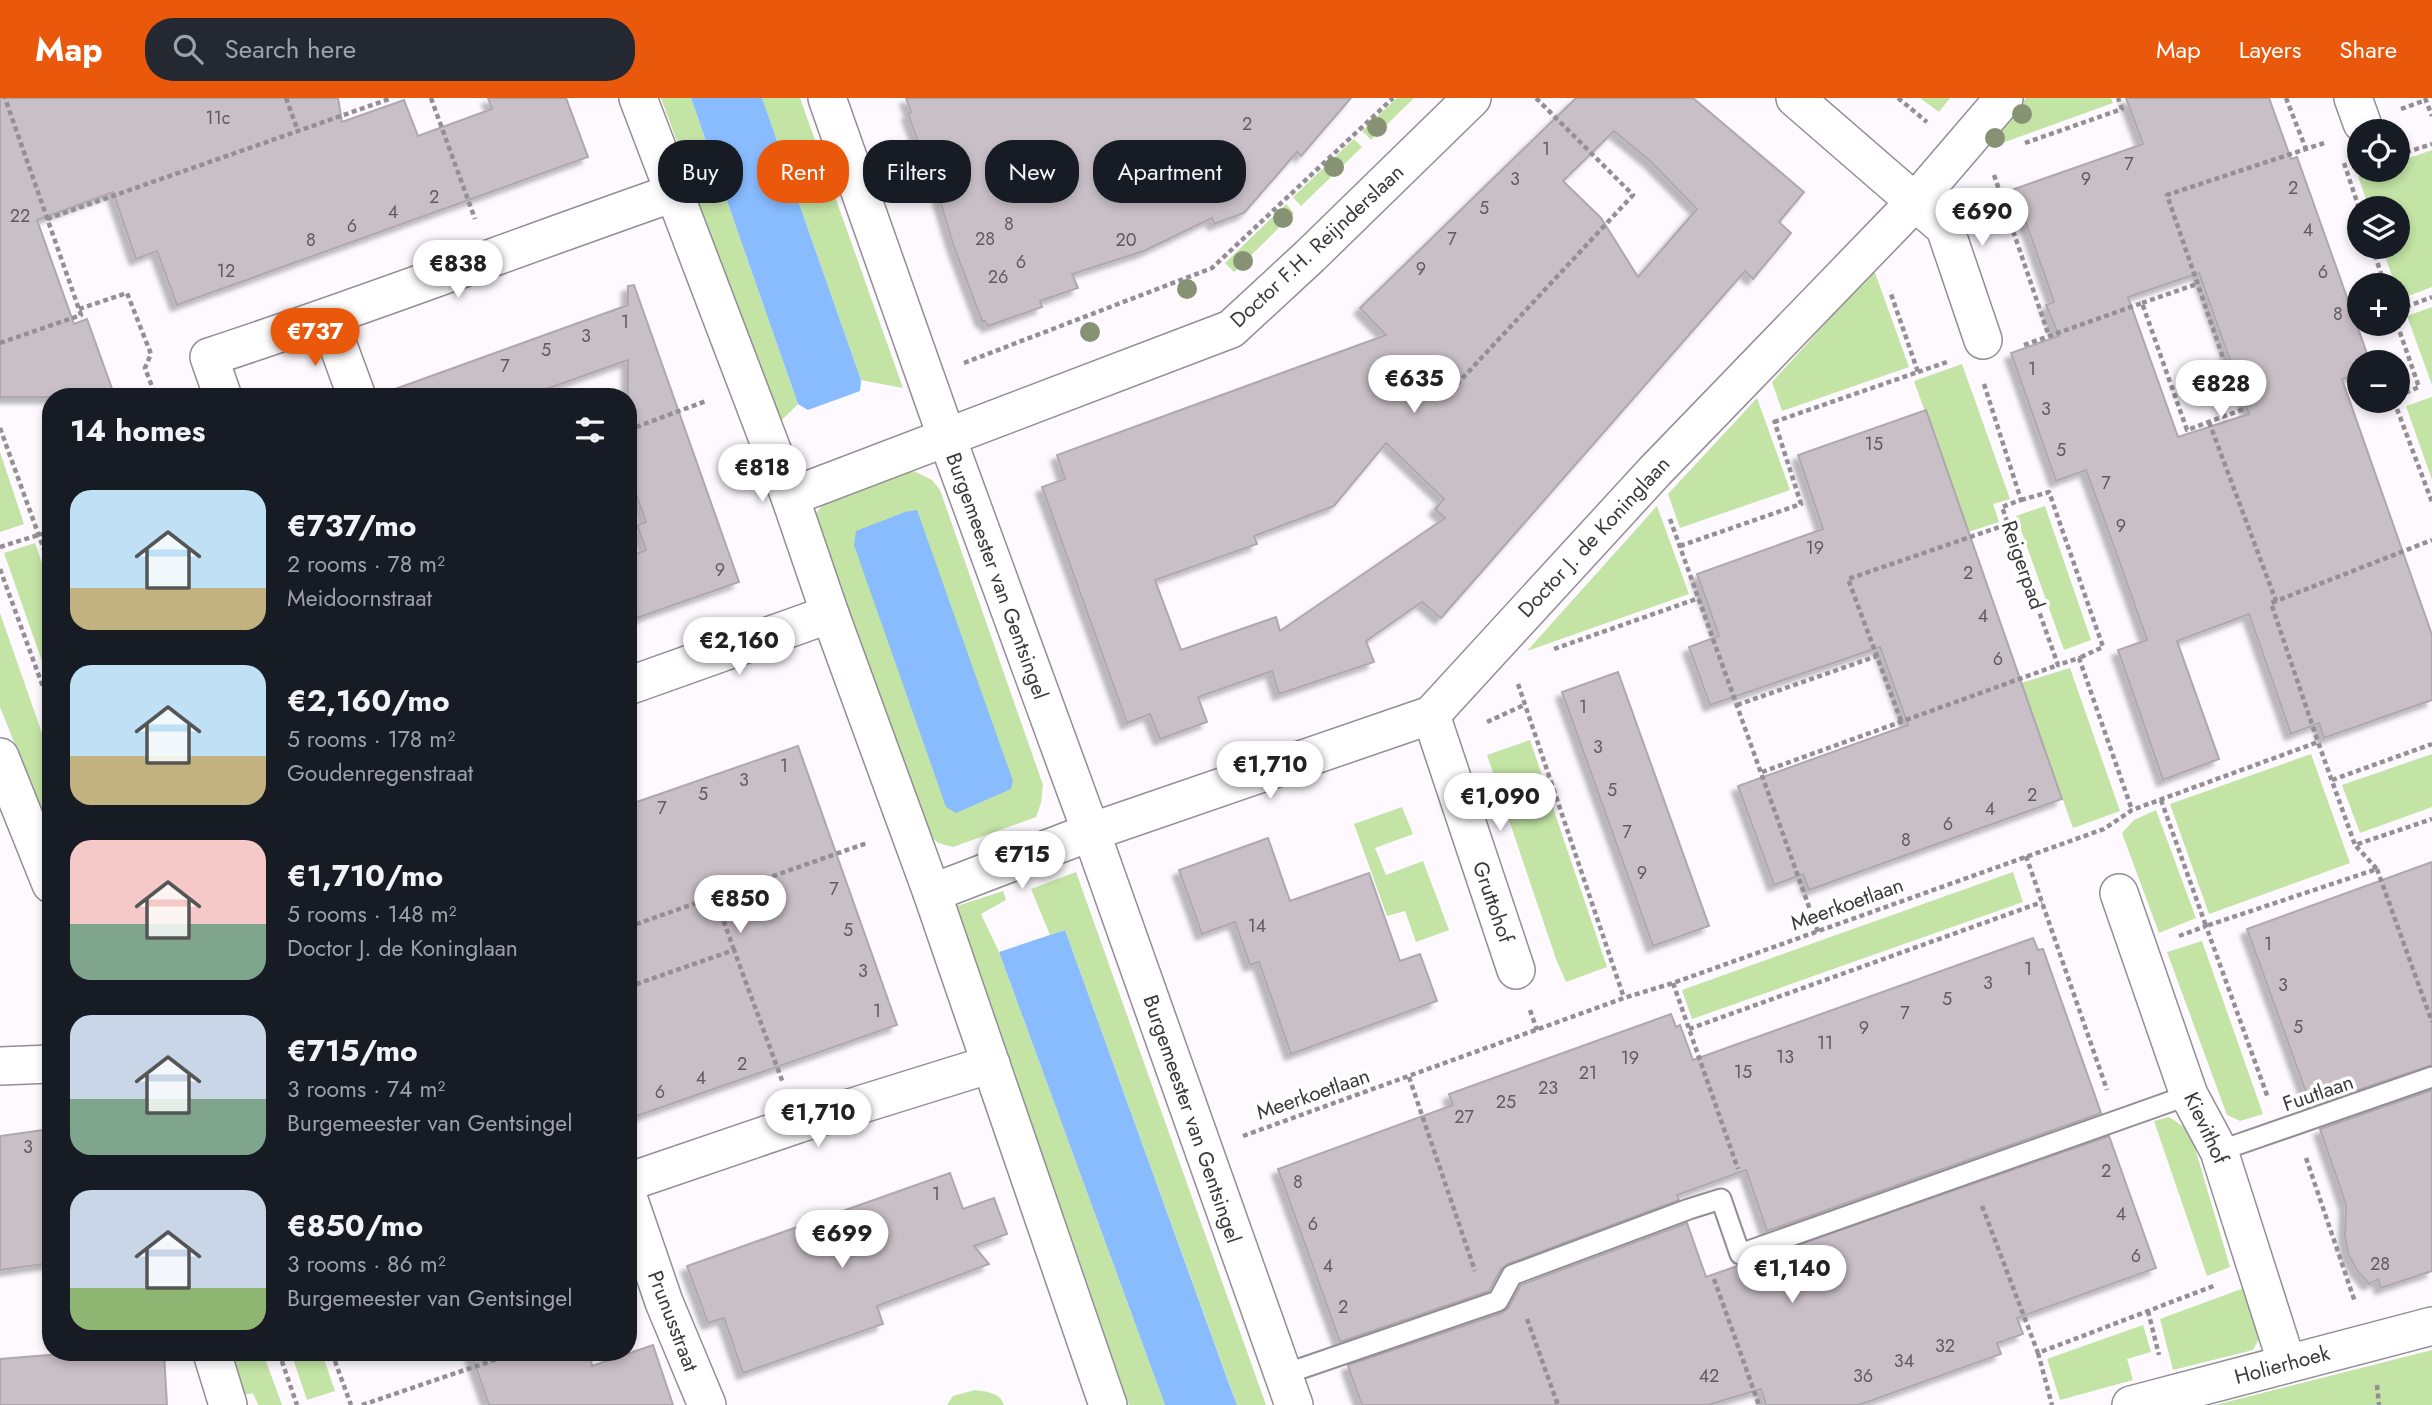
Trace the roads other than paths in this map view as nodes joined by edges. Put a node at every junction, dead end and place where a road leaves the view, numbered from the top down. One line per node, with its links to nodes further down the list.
1 (638, 98): 6 (street)
2 (827, 98): 14 (street, Burgemeester van Gentsingel)
3 (1472, 98): 14 (street, Doctor F.H. Reijnderslaan)
4 (1795, 98): 9 (street)
5 (2004, 98): 9 (street, Doctor J. de Koninglaan)
6 (658, 152)
7 (658, 198): 10 (street)
8 (677, 203): 15 (street)
9 (1914, 203): 11 (street); 18 (street, Doctor J. de Koninglaan)
10 (328, 318): 12 (street); 13 (street)
11 (1998, 344)
12 (220, 388)
13 (354, 388)
14 (947, 438): 15 (street, Burgemeester van Gentsingel); 20 (street, Burgemeester van Gentsingel)
15 (790, 497): 16 (street)
16 (830, 614): 17 (street); 22 (street)
17 (637, 683)
18 (1431, 715): 20 (street, Doctor J. de Koninglaan); 24 (street, Gruttohof)
19 (0, 757): 21 (street)
20 (1091, 832): 22 (street); 36 (street, Burgemeester van Gentsingel)
21 (42, 862)
22 (932, 893): 25 (street)
23 (2119, 893): 29 (street, Kievithof)
24 (1516, 970)
25 (991, 1063): 31 (street); 39 (street)
26 (42, 1065): 27 (street)
27 (0, 1066)
28 (2432, 1077): 30 (lane, Fuutlaan)
29 (2189, 1095): 30 (street, Kievithof); 36 (lane)
30 (2219, 1151): 35 (street, Kievithof)
31 (637, 1179)
32 (637, 1223): 38 (street, Prunusstraat)
33 (2432, 1326): 35 (street, Holierhoek)
34 (214, 1361): 37 (street)
35 (2287, 1364): 40 (street, Holierhoek)
36 (1288, 1390)
37 (228, 1405)
38 (707, 1405)
39 (1108, 1405)
40 (2131, 1405)

